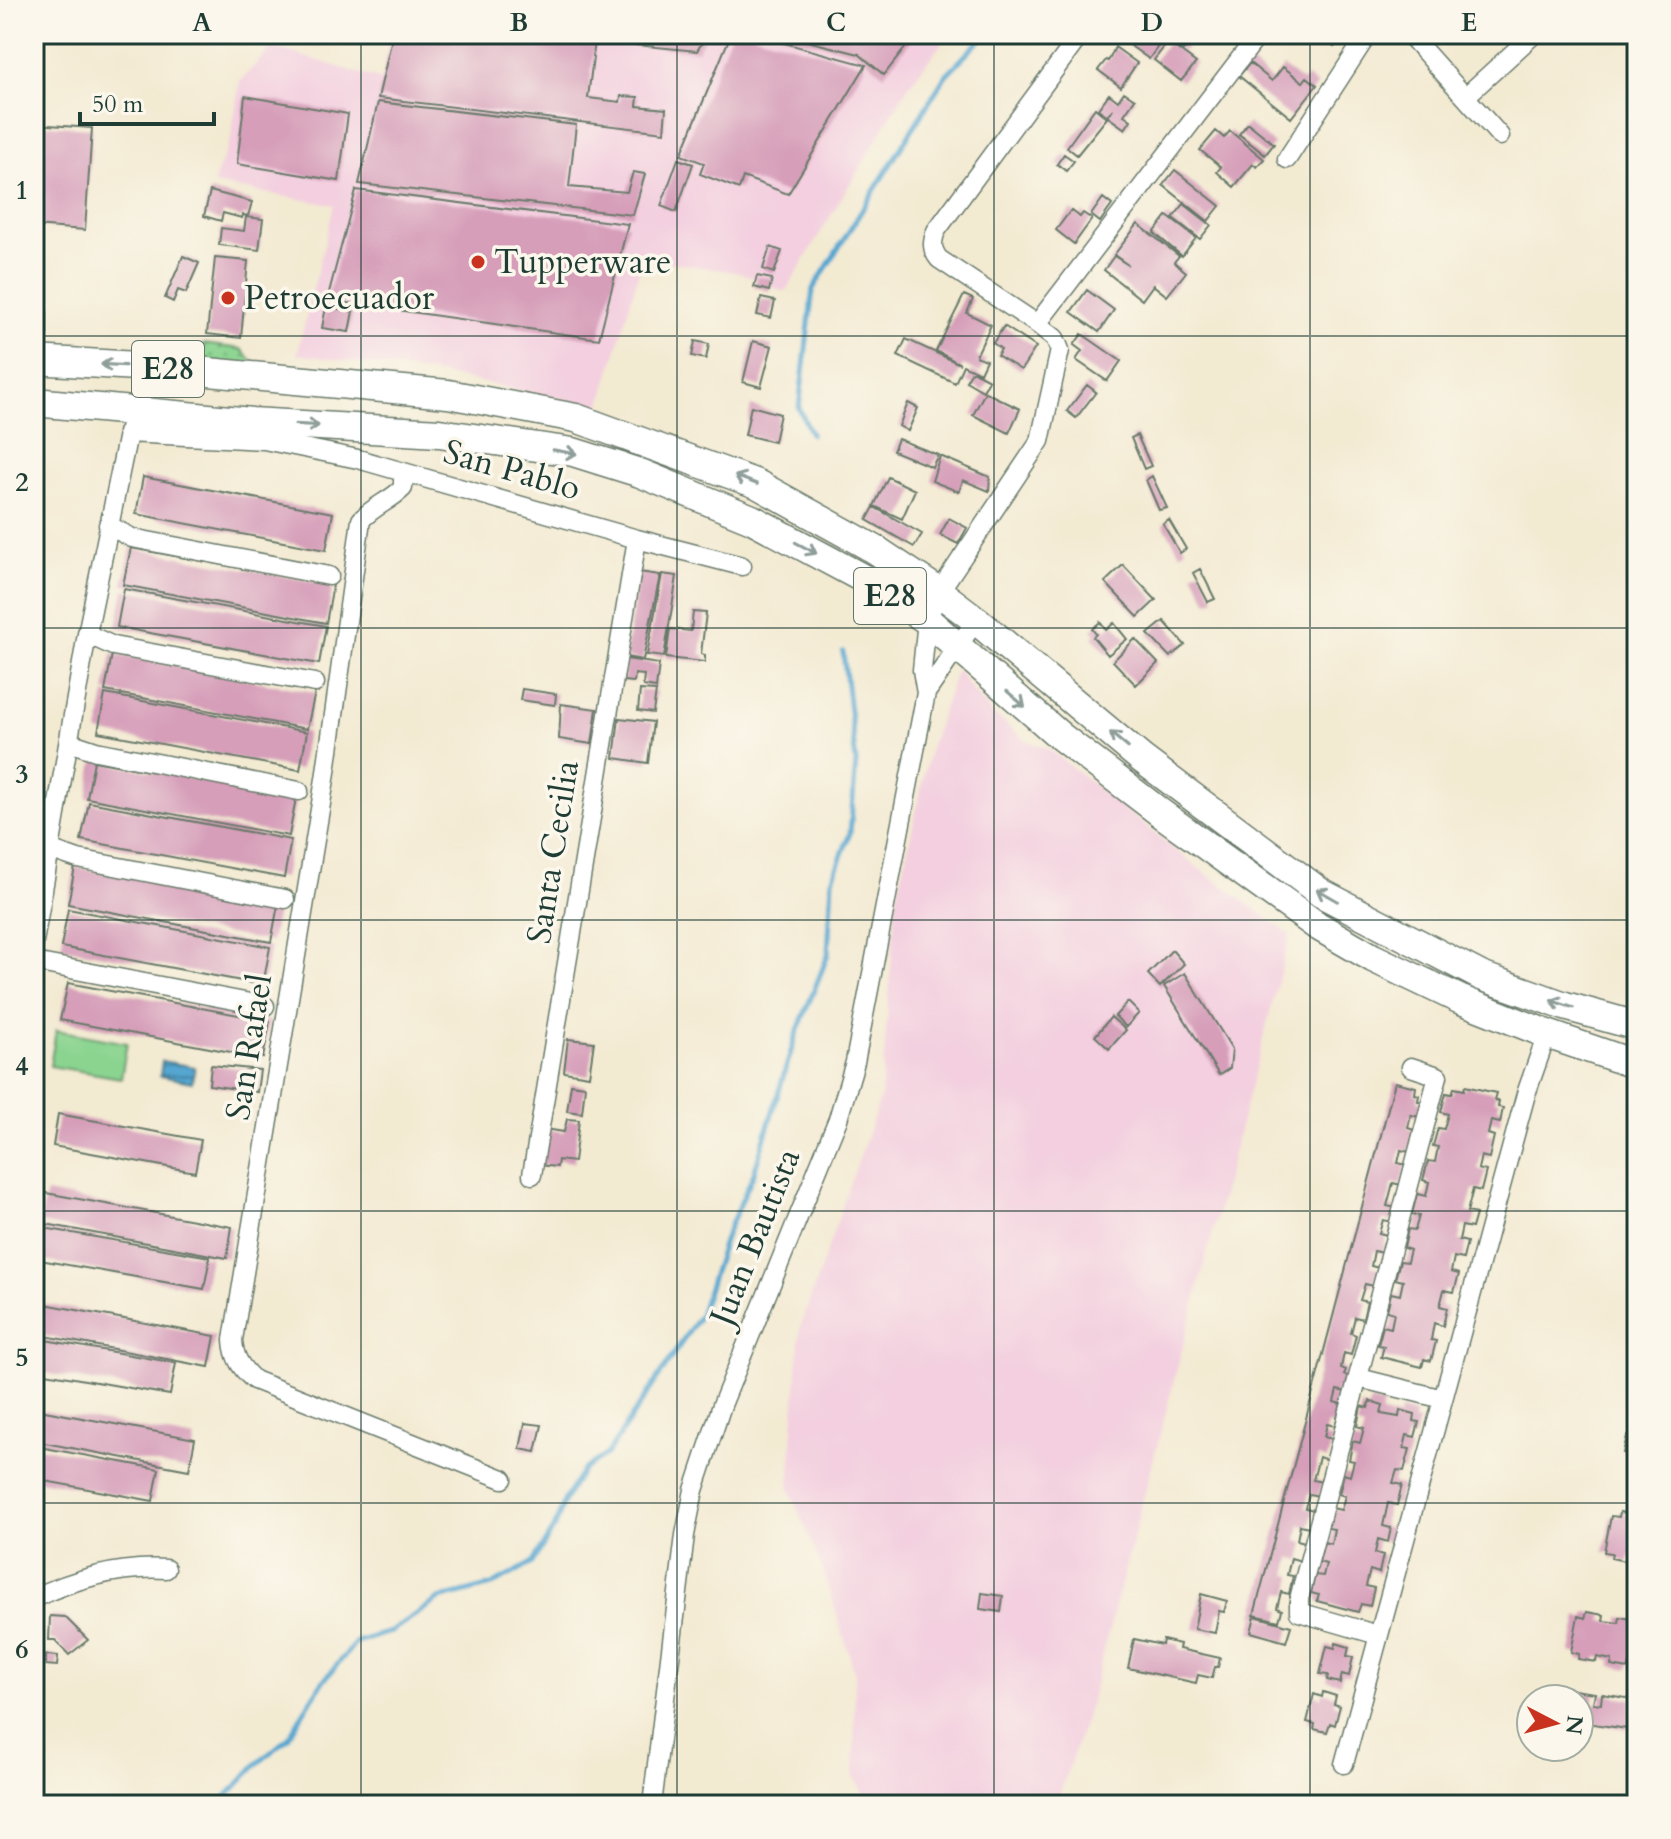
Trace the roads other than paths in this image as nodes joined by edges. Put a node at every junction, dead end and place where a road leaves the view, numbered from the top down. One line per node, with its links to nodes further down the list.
1 (1081, 34): 9 (street)
2 (1259, 34): 9 (street)
3 (1368, 34): 8 (street)
4 (1409, 34): 6 (street)
5 (1534, 34): 6 (street)
6 (1465, 97): 7 (street)
7 (1500, 136)
8 (1287, 159)
9 (1037, 324): 20 (street, Juan Bautista)
10 (34, 360): 11 (main road, E28, one-way to 10)
11 (257, 378): 14 (main road); 20 (main road, E28, one-way to 11)
12 (34, 402): 13 (main road, E28)
13 (131, 421): 14 (main road, E28); 16 (street)
14 (258, 431): 15 (street, San Pablo); 21 (main road, E28, one-way to 21)
15 (403, 473): 17 (street, San Pablo); 41 (street, San Rafael)
16 (108, 525): 19 (street); 23 (street)
17 (637, 539): 18 (street, San Pablo); 38 (street, Santa Cecilia)
18 (742, 566)
19 (329, 576)
20 (939, 592): 21 (street, Juan Bautista); 22 (main road, E28)
21 (927, 620): 24 (main road, E28); 26 (street, Juan Bautista)
22 (976, 620): 24 (street, Juan Bautista); 34 (main road, E28, one-way to 22)
23 (87, 634): 25 (street); 27 (street)
24 (957, 647): 26 (street, Juan Bautista); 35 (main road, E28, one-way to 35)
25 (315, 683)
26 (926, 693): 46 (street, Juan Bautista)
27 (69, 742): 28 (street); 29 (street)
28 (299, 791)
29 (49, 849): 30 (street); 31 (street)
30 (285, 899)
31 (34, 942)
32 (34, 962): 33 (street)
33 (265, 1006)
34 (1637, 1026)
35 (1547, 1034): 36 (main road, E28); 40 (street)
36 (1637, 1065)
37 (1411, 1067): 39 (street)
38 (532, 1175)
39 (1359, 1378): 40 (street); 44 (street)
40 (1443, 1399): 44 (street)
41 (503, 1479)
42 (166, 1569): 43 (street)
43 (34, 1598)
44 (1378, 1635): 45 (street)
45 (1344, 1764)
46 (652, 1805)

